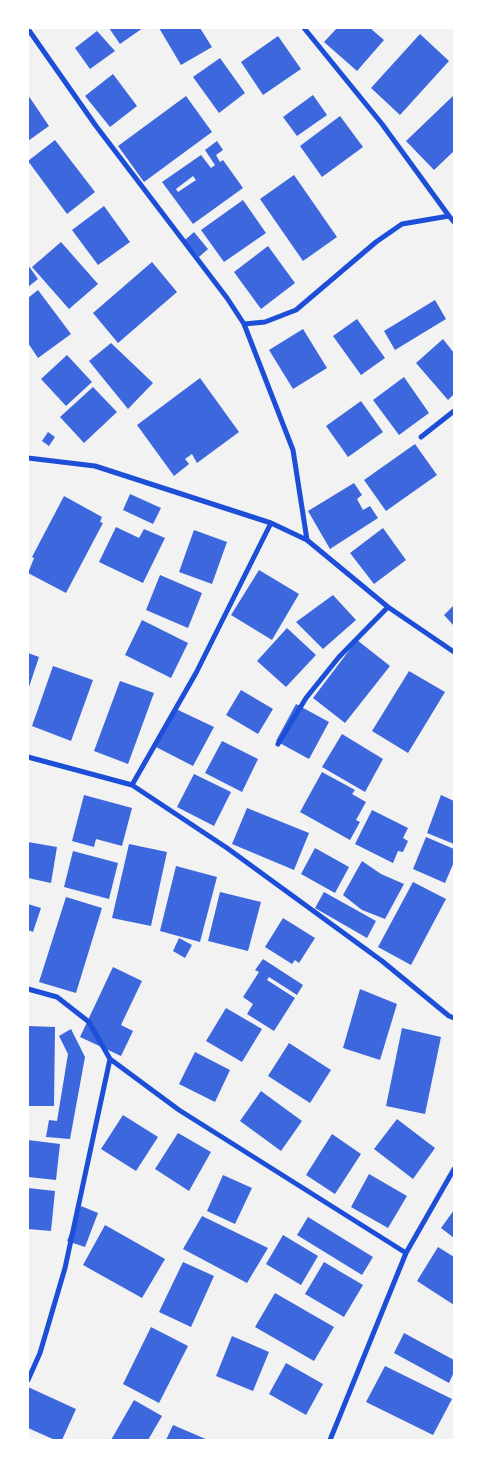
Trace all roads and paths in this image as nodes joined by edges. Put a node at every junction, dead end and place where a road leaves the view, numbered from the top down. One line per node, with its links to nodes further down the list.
1 (304, 28): 3 (street)
2 (28, 29): 5 (street)
3 (449, 216): 4 (street); 5 (street)
4 (454, 222)
5 (244, 324): 10 (street)
6 (454, 411): 7 (street)
7 (421, 437)
8 (28, 458): 9 (street)
9 (271, 523): 10 (street); 15 (street)
10 (306, 540): 11 (street)
11 (388, 607): 12 (street); 13 (street)
12 (454, 652)
13 (278, 744)
14 (28, 757): 15 (street)
15 (132, 785): 17 (street)
16 (28, 989): 18 (street)
17 (454, 1018)
18 (110, 1059): 20 (street); 21 (street)
19 (454, 1169): 20 (street)
20 (406, 1253): 22 (street)
21 (28, 1378)
22 (330, 1440)

